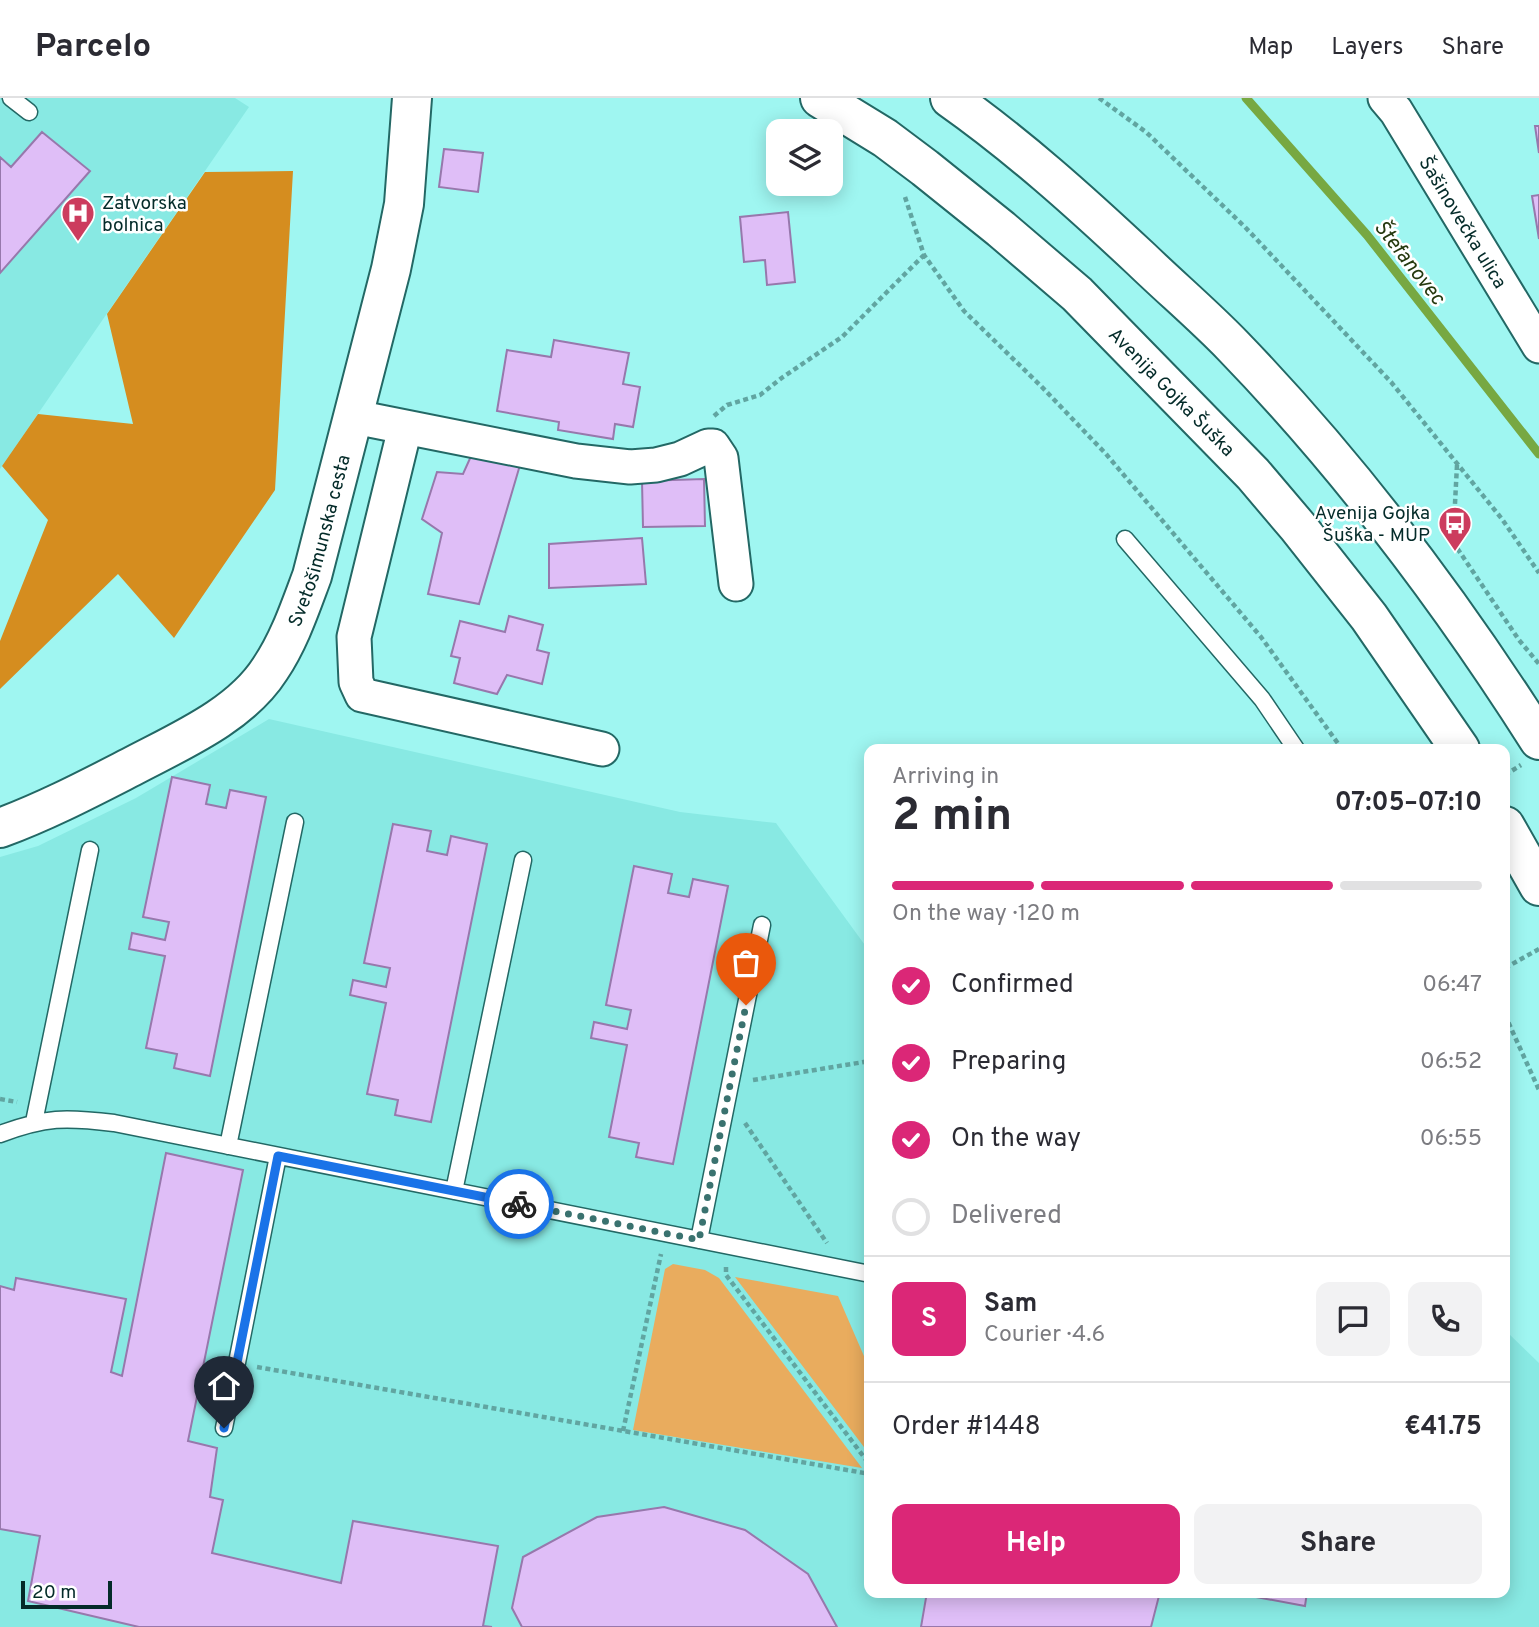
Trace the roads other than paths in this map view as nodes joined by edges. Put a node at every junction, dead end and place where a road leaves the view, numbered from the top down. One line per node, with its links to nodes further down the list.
1 (11, 98): 6 (lane)
2 (412, 98): 8 (main road, Svetošimunska cesta)
3 (820, 98): 14 (main road, Avenija Gojka Šuška)
4 (950, 98): 12 (main road)
5 (1385, 98): 7 (street, Šašinovečka ulica)
6 (29, 112)
7 (1539, 346)
8 (354, 419): 9 (street); 17 (main road, Svetošimunska cesta)
9 (405, 428): 11 (street); 15 (street)
10 (1125, 539): 13 (lane)
11 (736, 584)
12 (1539, 740)
13 (1293, 744)
14 (1457, 744)
15 (602, 749)
16 (295, 822): 25 (lane)
17 (0, 828)
18 (1510, 835): 21 (main road)
19 (90, 850): 23 (lane)
20 (523, 860): 27 (lane)
21 (1530, 869)
22 (762, 925): 28 (lane)
23 (34, 1122): 24 (lane); 25 (lane)
24 (0, 1134)
25 (228, 1146): 26 (lane)
26 (278, 1156): 27 (lane); 30 (lane)
27 (454, 1191): 28 (lane)
28 (699, 1240): 29 (lane)
29 (864, 1273)
30 (224, 1428)

